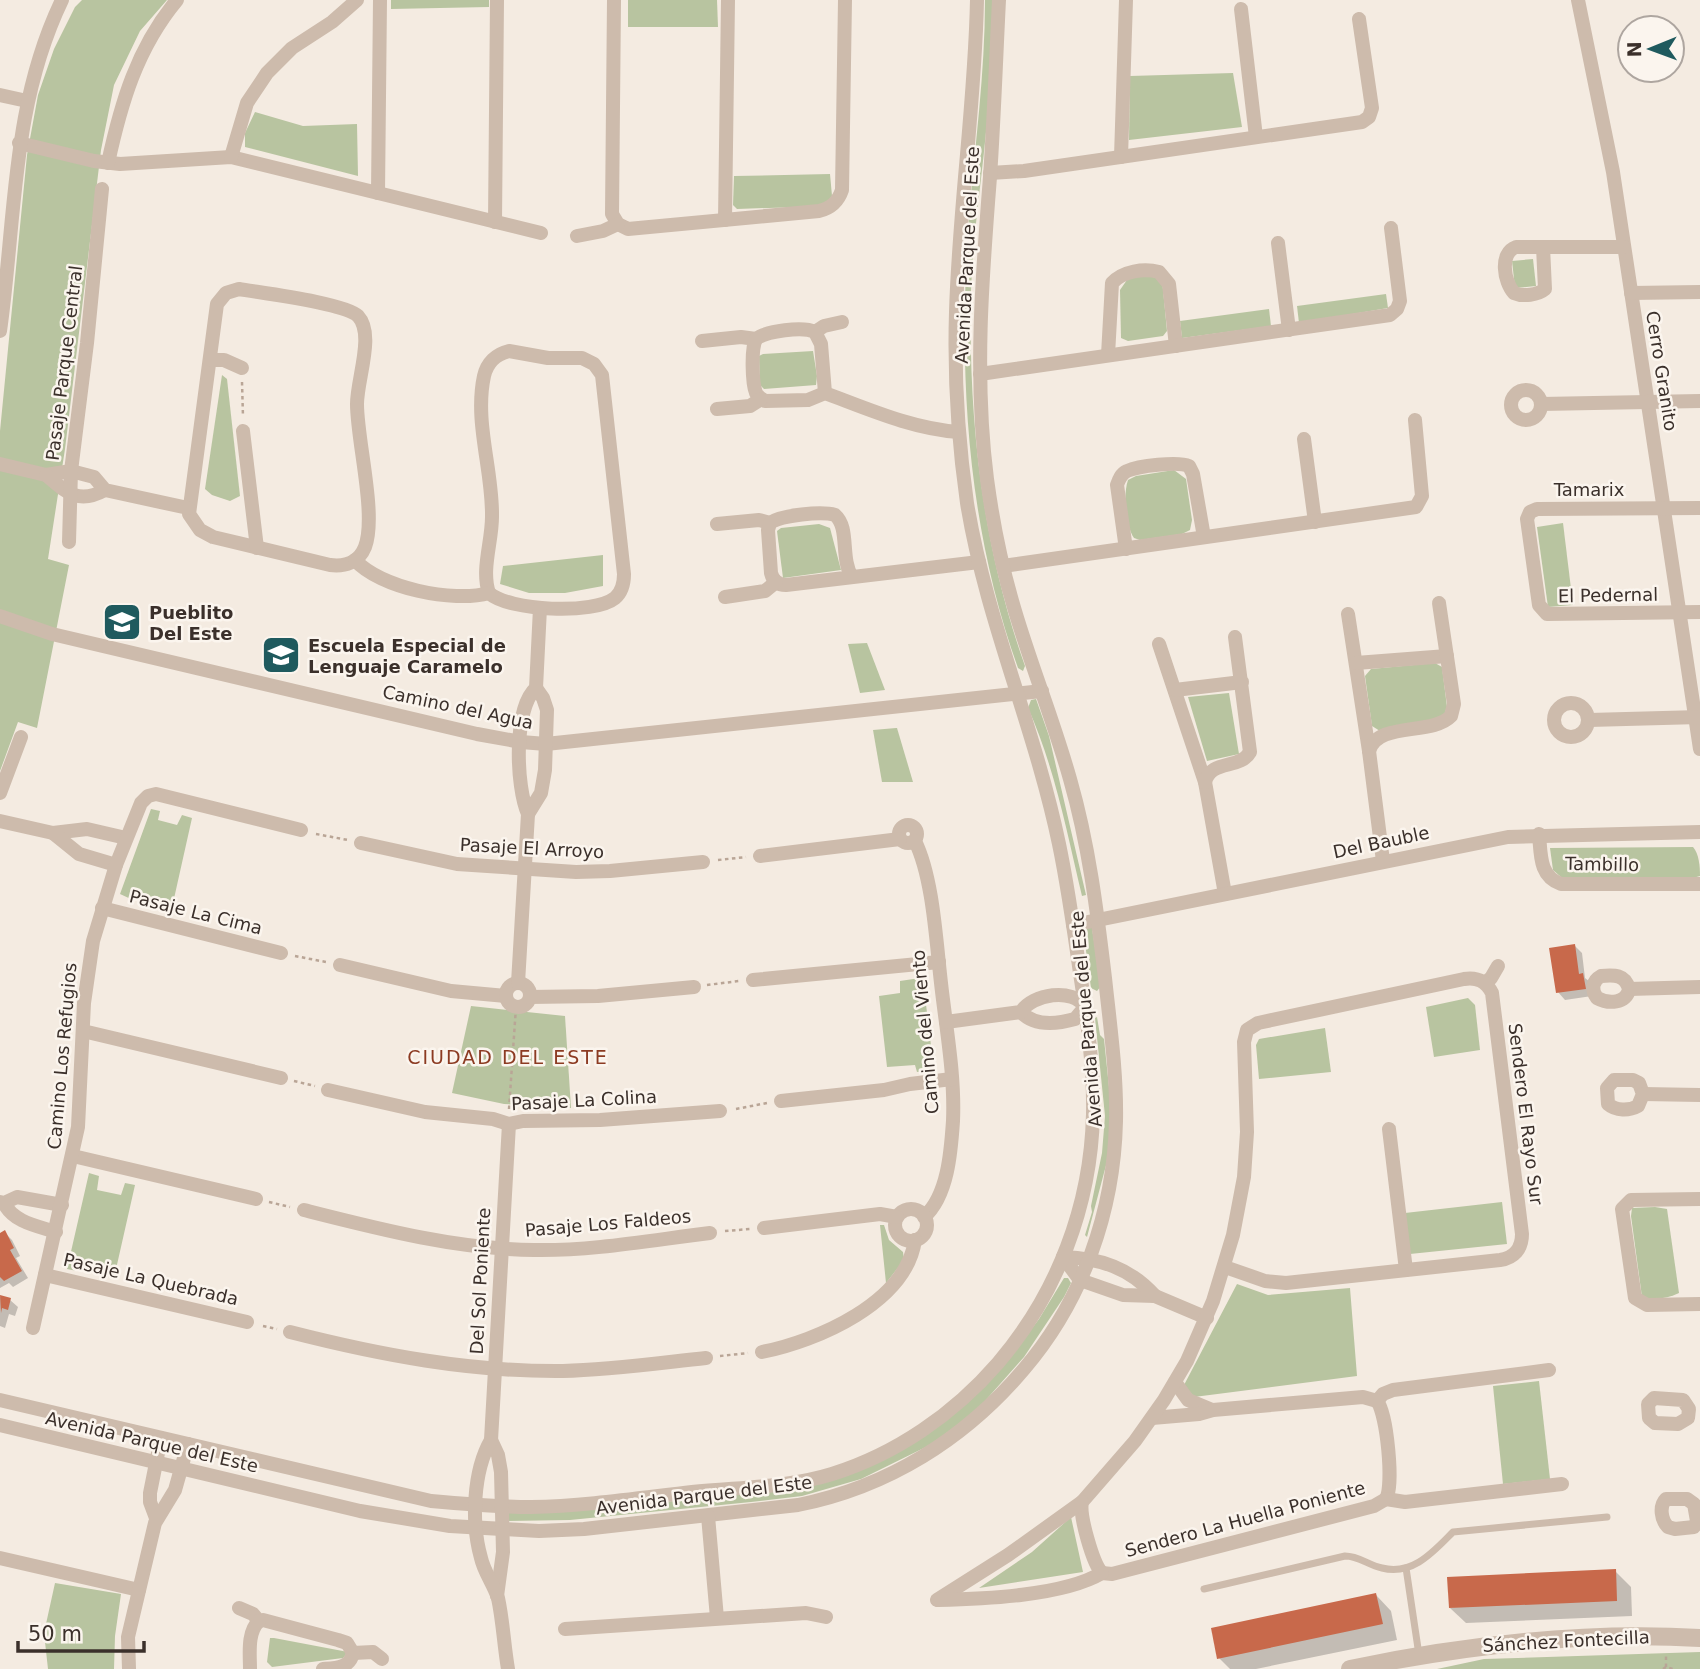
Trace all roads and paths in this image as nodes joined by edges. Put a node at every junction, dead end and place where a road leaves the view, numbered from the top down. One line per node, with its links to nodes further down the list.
1 (62, 0): 16 (street)
2 (177, 0): 21 (street)
3 (357, 0): 19 (street)
4 (380, 0): 24 (street)
5 (497, 0): 26 (street)
6 (614, 0): 27 (street)
7 (728, 0): 25 (street)
8 (845, 0): 25 (street)
9 (977, 0): 55 (street, Avenida Parque del Este)
10 (999, 0): 22 (street, Avenida Parque del Este)
11 (1126, 0): 20 (street)
12 (1577, 0): 33 (street, Cerro Granito)
13 (1241, 9): 17 (street)
14 (1359, 19): 17 (street)
15 (0, 95): 16 (street)
16 (27, 101): 18 (street)
17 (1256, 137): 20 (street)
18 (19, 144): 21 (street); 38 (street)
19 (231, 157): 21 (street); 24 (street)
20 (1121, 157): 22 (street)
21 (108, 163)
22 (990, 173): 46 (street, Avenida Parque del Este)
23 (102, 189): 58 (street, Pasaje Parque Central)
24 (378, 193): 26 (street)
25 (725, 220): 27 (street)
26 (495, 222): 29 (street)
27 (618, 224): 30 (street)
28 (1391, 228): 37 (street)
29 (541, 233)
30 (577, 236)
31 (1278, 243): 37 (street)
32 (1543, 247): 33 (street)
33 (1624, 247): 35 (street, Cerro Granito)
34 (1700, 292): 35 (street)
35 (1631, 293): 49 (street, Cerro Granito)
36 (842, 322): 39 (street)
37 (1289, 330): 42 (street)
38 (0, 331)
39 (815, 332): 40 (street); 47 (street)
40 (756, 339): 41 (street); 48 (street)
41 (702, 341)
42 (1176, 346): 43 (street); 43 (street)
43 (1108, 355): 46 (street)
44 (211, 360): 45 (street); 62 (street); 72 (street)
45 (242, 368): 54 (path)
46 (980, 374): 74 (street, Avenida Parque del Este)
47 (825, 393): 48 (street); 55 (street)
48 (761, 399): 52 (street)
49 (1647, 401): 50 (street); 51 (street); 64 (street, Cerro Granito)
50 (1700, 401)
51 (1541, 404)
52 (717, 410)
53 (1415, 420): 65 (street)
54 (243, 431): 70 (street)
55 (960, 432): 73 (street, Avenida Parque del Este)
56 (1304, 439): 65 (street)
57 (0, 464): 59 (street)
58 (71, 471): 59 (street); 60 (street); 61 (street, Pasaje Parque Central)
59 (46, 475): 61 (street)
60 (104, 490): 61 (street); 62 (street)
61 (69, 495): 69 (street, Pasaje Parque Central)
62 (188, 508): 70 (street)
63 (1700, 508): 64 (street)
64 (1663, 509): 75 (street, Tamarix); 83 (street, Cerro Granito)
65 (1315, 522): 68 (street)
66 (770, 523): 67 (street); 76 (street); 77 (street)
67 (717, 524)
68 (1204, 537): 71 (street); 71 (street)
69 (69, 542)
70 (257, 548): 72 (street)
71 (1126, 549): 74 (street)
72 (355, 560): 78 (street)
73 (979, 562): 76 (street); 94 (street, Avenida Parque del Este)
74 (1003, 566): 93 (street, Avenida Parque del Este)
75 (1533, 567): 83 (street, El Pedernal)
76 (852, 577): 77 (street)
77 (776, 582): 79 (street)
78 (489, 593): 81 (street); 81 (street)
79 (725, 597)
80 (1439, 603): 88 (street)
81 (540, 608): 91 (street)
82 (1700, 612): 83 (street, El Pedernal)
83 (1679, 613): 95 (street, Cerro Granito)
84 (1348, 614): 89 (street)
85 (0, 616): 98 (street, Camino del Agua)
86 (1235, 636): 90 (street)
87 (1160, 644): 92 (street)
88 (1447, 656): 89 (street); 101 (street)
89 (1356, 663): 101 (street)
90 (1242, 682): 92 (street); 102 (street)
91 (536, 688): 98 (street); 99 (street)
92 (1175, 690): 102 (street)
93 (1042, 691): 94 (street, Camino del Agua); 120 (street, Avenida Parque del Este)
94 (1016, 693): 99 (street, Camino del Agua); 121 (street, Avenida Parque del Este)
95 (1698, 717): 96 (street); 100 (street, Cerro Granito)
96 (1589, 720)
97 (22, 737): 103 (street)
98 (521, 742): 99 (street, Camino del Agua); 104 (street)
99 (546, 744): 104 (street)
100 (1700, 749)
101 (1369, 751): 114 (street)
102 (1205, 782): 118 (street)
103 (0, 793)
104 (528, 814): 116 (street)
105 (0, 821): 108 (street)
106 (301, 830): 110 (street, Camino Los Refugios); 111 (path)
107 (1700, 832): 109 (street, Del Bauble)
108 (53, 833): 110 (street); 115 (street)
109 (1539, 834): 114 (street, Del Bauble); 117 (street, Tambillo)
110 (126, 838): 115 (street, Camino Los Refugios)
111 (361, 843): 116 (street, Pasaje El Arroyo)
112 (760, 856): 113 (path); 123 (street, Camino del Viento)
113 (703, 862): 116 (street, Pasaje El Arroyo)
114 (1383, 862): 118 (street, Del Bauble)
115 (116, 865): 119 (street, Camino Los Refugios)
116 (525, 868): 127 (street)
117 (1700, 884)
118 (1225, 894): 120 (street, Del Bauble)
119 (102, 908): 122 (street, Pasaje La Cima); 138 (street, Camino Los Refugios)
120 (1098, 920): 121 (street, Del Bauble); 134 (street, Avenida Parque del Este)
121 (1073, 925): 135 (street, Avenida Parque del Este)
122 (281, 953): 124 (path)
123 (939, 962): 126 (street); 137 (street, Camino del Viento)
124 (340, 965): 133 (street)
125 (1498, 966): 128 (street)
126 (753, 979): 129 (path)
127 (518, 983): 132 (street); 133 (street)
128 (1485, 983): 163 (street); 164 (street, Sendero El Rayo Sur)
129 (694, 987): 132 (street)
130 (1700, 987): 131 (street)
131 (1629, 989)
132 (530, 997): 133 (street)
133 (511, 1002): 146 (path)
134 (1108, 1006): 135 (street); 162 (street, Avenida Parque del Este)
135 (1085, 1007): 136 (street); 136 (street); 161 (street, Avenida Parque del Este)
136 (1021, 1013): 137 (street)
137 (946, 1022): 140 (street, Camino del Viento)
138 (83, 1031): 139 (street); 148 (street, Camino Los Refugios)
139 (281, 1078): 141 (path)
140 (952, 1079): 144 (street); 155 (street, Camino del Viento)
141 (328, 1090): 146 (street, Pasaje La Colina)
142 (1643, 1094): 143 (street)
143 (1700, 1095)
144 (781, 1101): 145 (path)
145 (720, 1111): 146 (street, Pasaje La Colina)
146 (509, 1124): 160 (street, Del Sol Poniente)
147 (1389, 1129): 164 (street)
148 (73, 1156): 149 (street); 152 (street, Camino Los Refugios)
149 (256, 1199): 153 (path)
150 (1700, 1199): 168 (street)
151 (2, 1203): 152 (street); 157 (street)
152 (62, 1205): 157 (street, Camino Los Refugios)
153 (304, 1210): 160 (street, Pasaje Los Faldeos)
154 (897, 1217): 155 (street); 156 (street); 159 (street)
155 (924, 1217): 159 (street)
156 (764, 1228): 158 (path)
157 (55, 1232): 165 (street, Camino Los Refugios)
158 (710, 1233): 160 (street, Pasaje Los Faldeos)
159 (915, 1240): 173 (street)
160 (502, 1249): 175 (street, Del Sol Poniente)
161 (1063, 1257): 162 (street); 166 (street); 192 (street, Avenida Parque del Este)
162 (1090, 1258): 166 (street, Avenida Parque del Este); 167 (street)
163 (1225, 1267): 164 (street); 169 (street)
164 (1406, 1270)
165 (45, 1275): 170 (street, Pasaje La Quebrada); 171 (street, Camino Los Refugios)
166 (1080, 1280): 167 (street); 193 (street, Avenida Parque del Este)
167 (1155, 1296): 169 (street)
168 (1700, 1304)
169 (1207, 1318): 177 (street)
170 (247, 1322): 172 (path)
171 (33, 1328)
172 (290, 1332): 175 (street)
173 (762, 1352): 174 (path)
174 (706, 1358): 175 (street)
175 (495, 1368): 184 (street, Del Sol Poniente)
176 (1549, 1370): 179 (street)
177 (1175, 1382): 180 (street); 181 (street)
178 (0, 1400): 183 (street, Avenida Parque del Este)
179 (1377, 1401): 180 (street); 189 (street)
180 (1213, 1410): 181 (street)
181 (1152, 1418): 190 (street)
182 (0, 1425): 186 (street, Avenida Parque del Este)
183 (161, 1438): 185 (street, Avenida Parque del Este); 186 (street)
184 (491, 1440): 191 (street, Del Sol Poniente); 192 (street, Del Sol Poniente)
185 (188, 1444): 187 (street); 191 (street, Avenida Parque del Este)
186 (155, 1463): 187 (street, Avenida Parque del Este); 195 (street)
187 (181, 1469): 195 (street); 196 (street, Avenida Parque del Este)
188 (1562, 1484): 189 (street, Sendero La Huella Poniente)
189 (1386, 1499): 200 (street, Sendero La Huella Poniente)
190 (1082, 1502): 200 (street); 200 (street, Sendero La Huella Poniente)
191 (476, 1505): 192 (street, Avenida Parque del Este); 196 (street, Del Sol Poniente)
192 (501, 1507): 197 (street, Del Sol Poniente)
193 (708, 1516): 197 (street, Avenida Parque del Este); 206 (street)
194 (1607, 1517): 199 (lane)
195 (156, 1518): 202 (street)
196 (477, 1528): 197 (street, Avenida Parque del Este); 203 (street, Del Sol Poniente)
197 (502, 1530): 203 (street, Del Sol Poniente)
198 (0, 1558): 202 (street)
199 (1406, 1568): 201 (lane); 212 (lane)
200 (1102, 1573)
201 (1204, 1589)
202 (139, 1590): 215 (street)
203 (497, 1597): 218 (street, Del Sol Poniente)
204 (239, 1608): 207 (street)
205 (826, 1617): 206 (street)
206 (717, 1618): 208 (street)
207 (259, 1621): 210 (street); 216 (street)
208 (565, 1629)
209 (1700, 1638): 212 (street, Sánchez Fontecilla)
210 (353, 1653): 213 (street); 217 (street)
211 (1666, 1654): 214 (path)
212 (1419, 1655): 219 (street, Sánchez Fontecilla)
213 (382, 1659)
214 (1664, 1668): 220 (path)
215 (129, 1669)
216 (250, 1669)
217 (323, 1669)
218 (508, 1669)
219 (1350, 1669)
220 (1673, 1669)

